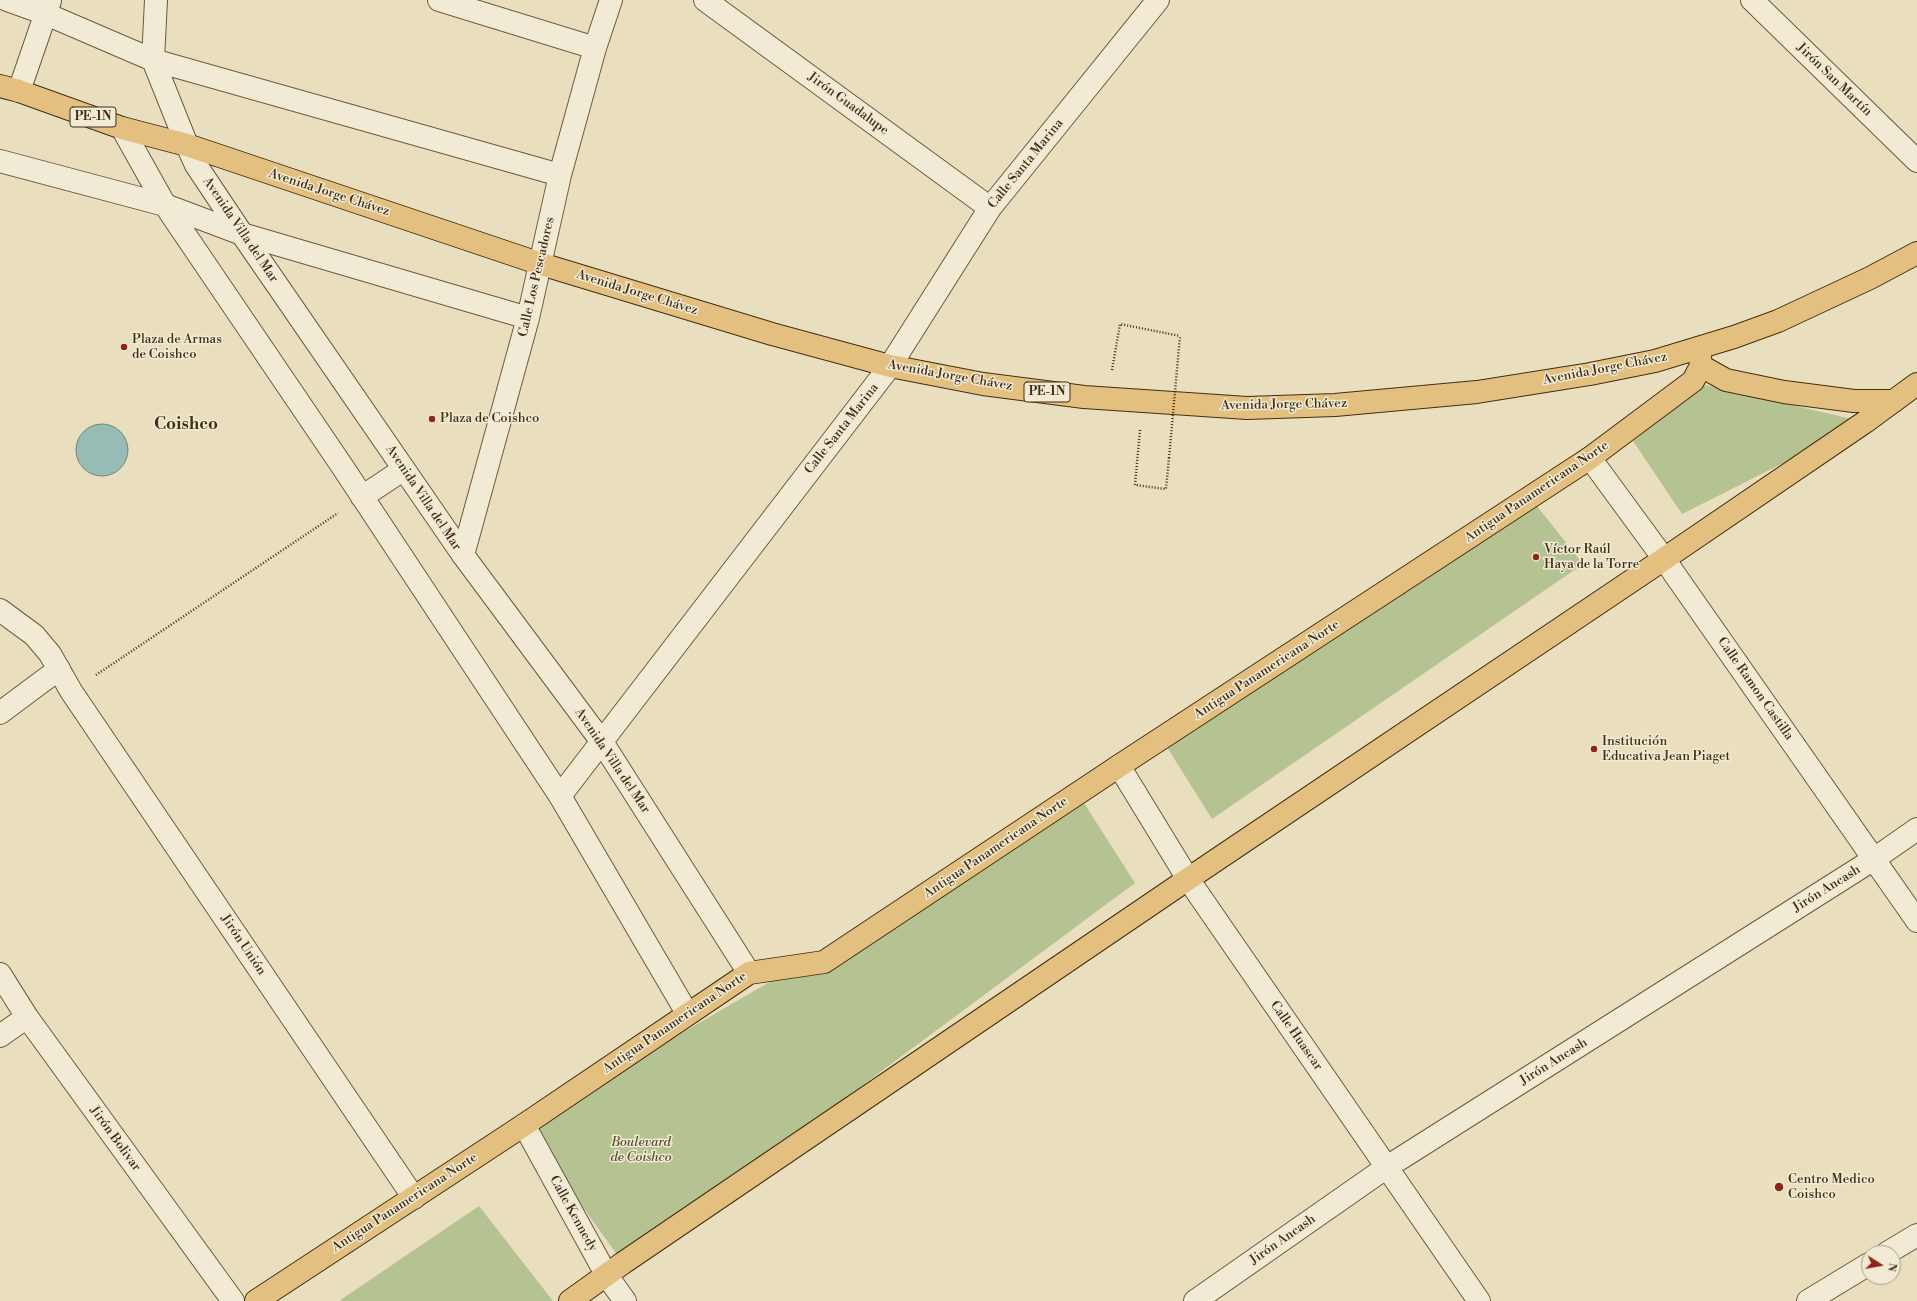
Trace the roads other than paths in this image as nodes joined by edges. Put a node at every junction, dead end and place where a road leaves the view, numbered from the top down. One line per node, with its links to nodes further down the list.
1 (7, 0): 8 (street)
2 (156, 0): 10 (street, Avenida Villa del Mar)
3 (439, 0): 9 (street)
4 (611, 0): 9 (street, Calle Los Pescadores)
5 (705, 0): 18 (street, Jirón Guadalupe)
6 (1158, 0): 18 (street, Calle Santa Marina)
7 (1752, 0): 15 (street, Jirón San Martín)
8 (49, 7): 10 (street); 11 (street)
9 (595, 48): 16 (street, Calle Los Pescadores)
10 (153, 60): 13 (street, Avenida Villa del Mar); 16 (street)
11 (9, 89): 12 (main road, Avenida Jorge Chávez / PE-1N)
12 (122, 128): 13 (main road, Avenida Jorge Chávez / PE-1N); 17 (street)
13 (187, 145): 19 (street, Avenida Villa del Mar); 21 (main road, Avenida Jorge Chávez / PE-1N)
14 (0, 161): 17 (street)
15 (1917, 161)
16 (560, 175): 21 (street, Calle Los Pescadores)
17 (165, 205): 19 (street); 29 (street)
18 (990, 208): 24 (street, Calle Santa Marina)
19 (242, 234): 22 (street); 28 (street, Avenida Villa del Mar)
20 (1917, 253): 23 (main road, Avenida Jorge Chávez / PE-1N)
21 (541, 264): 22 (street, Calle Los Pescadores); 24 (main road, Avenida Jorge Chávez / PE-1N)
22 (528, 318): 30 (street, Calle Los Pescadores)
23 (1700, 357): 24 (main road, Avenida Jorge Chávez / PE-1N); 26 (main road); 27 (main road, Antigua Panamericana Norte)
24 (890, 366): 35 (street, Calle Santa Marina)
25 (1917, 384): 26 (main road)
26 (1894, 401): 31 (main road)
27 (1590, 458): 31 (street, Calle Ramon Castilla); 36 (main road, Antigua Panamericana Norte)
28 (404, 469): 29 (street); 30 (street, Avenida Villa del Mar)
29 (362, 498): 37 (street)
30 (462, 555): 35 (street, Avenida Villa del Mar)
31 (1664, 559): 39 (street, Calle Ramon Castilla); 40 (main road)
32 (0, 610): 33 (street, Jirón Unión)
33 (59, 669): 34 (street); 49 (street, Jirón Unión)
34 (0, 713)
35 (602, 742): 37 (street, Calle Santa Marina); 42 (street, Avenida Villa del Mar)
36 (1119, 766): 40 (street, Calle Huascar); 42 (main road, Antigua Panamericana Norte)
37 (560, 796): 44 (street)
38 (1917, 829): 39 (street, Jirón Ancash)
39 (1874, 859): 41 (street, Calle Ramon Castilla); 48 (street, Jirón Ancash)
40 (1188, 879): 48 (street, Calle Huascar); 53 (main road)
41 (1917, 921)
42 (749, 973): 44 (main road, Antigua Panamericana Norte)
43 (0, 974): 45 (street, Jirón Bolivar)
44 (687, 1013): 47 (main road, Antigua Panamericana Norte)
45 (27, 1017): 46 (street); 54 (street, Jirón Bolivar)
46 (0, 1036)
47 (524, 1125): 49 (main road, Antigua Panamericana Norte); 53 (street, Calle Kennedy)
48 (1387, 1167): 58 (street, Jirón Ancash); 59 (street, Calle Huascar)
49 (414, 1198): 55 (main road, Antigua Panamericana Norte)
50 (1917, 1234): 51 (street)
51 (1900, 1245)
52 (1861, 1269): 60 (street)
53 (607, 1276): 56 (main road); 57 (street, Calle Kennedy)
54 (233, 1301)
55 (256, 1301)
56 (570, 1301)
57 (624, 1301)
58 (1195, 1301)
59 (1479, 1301)
60 (1808, 1301)

